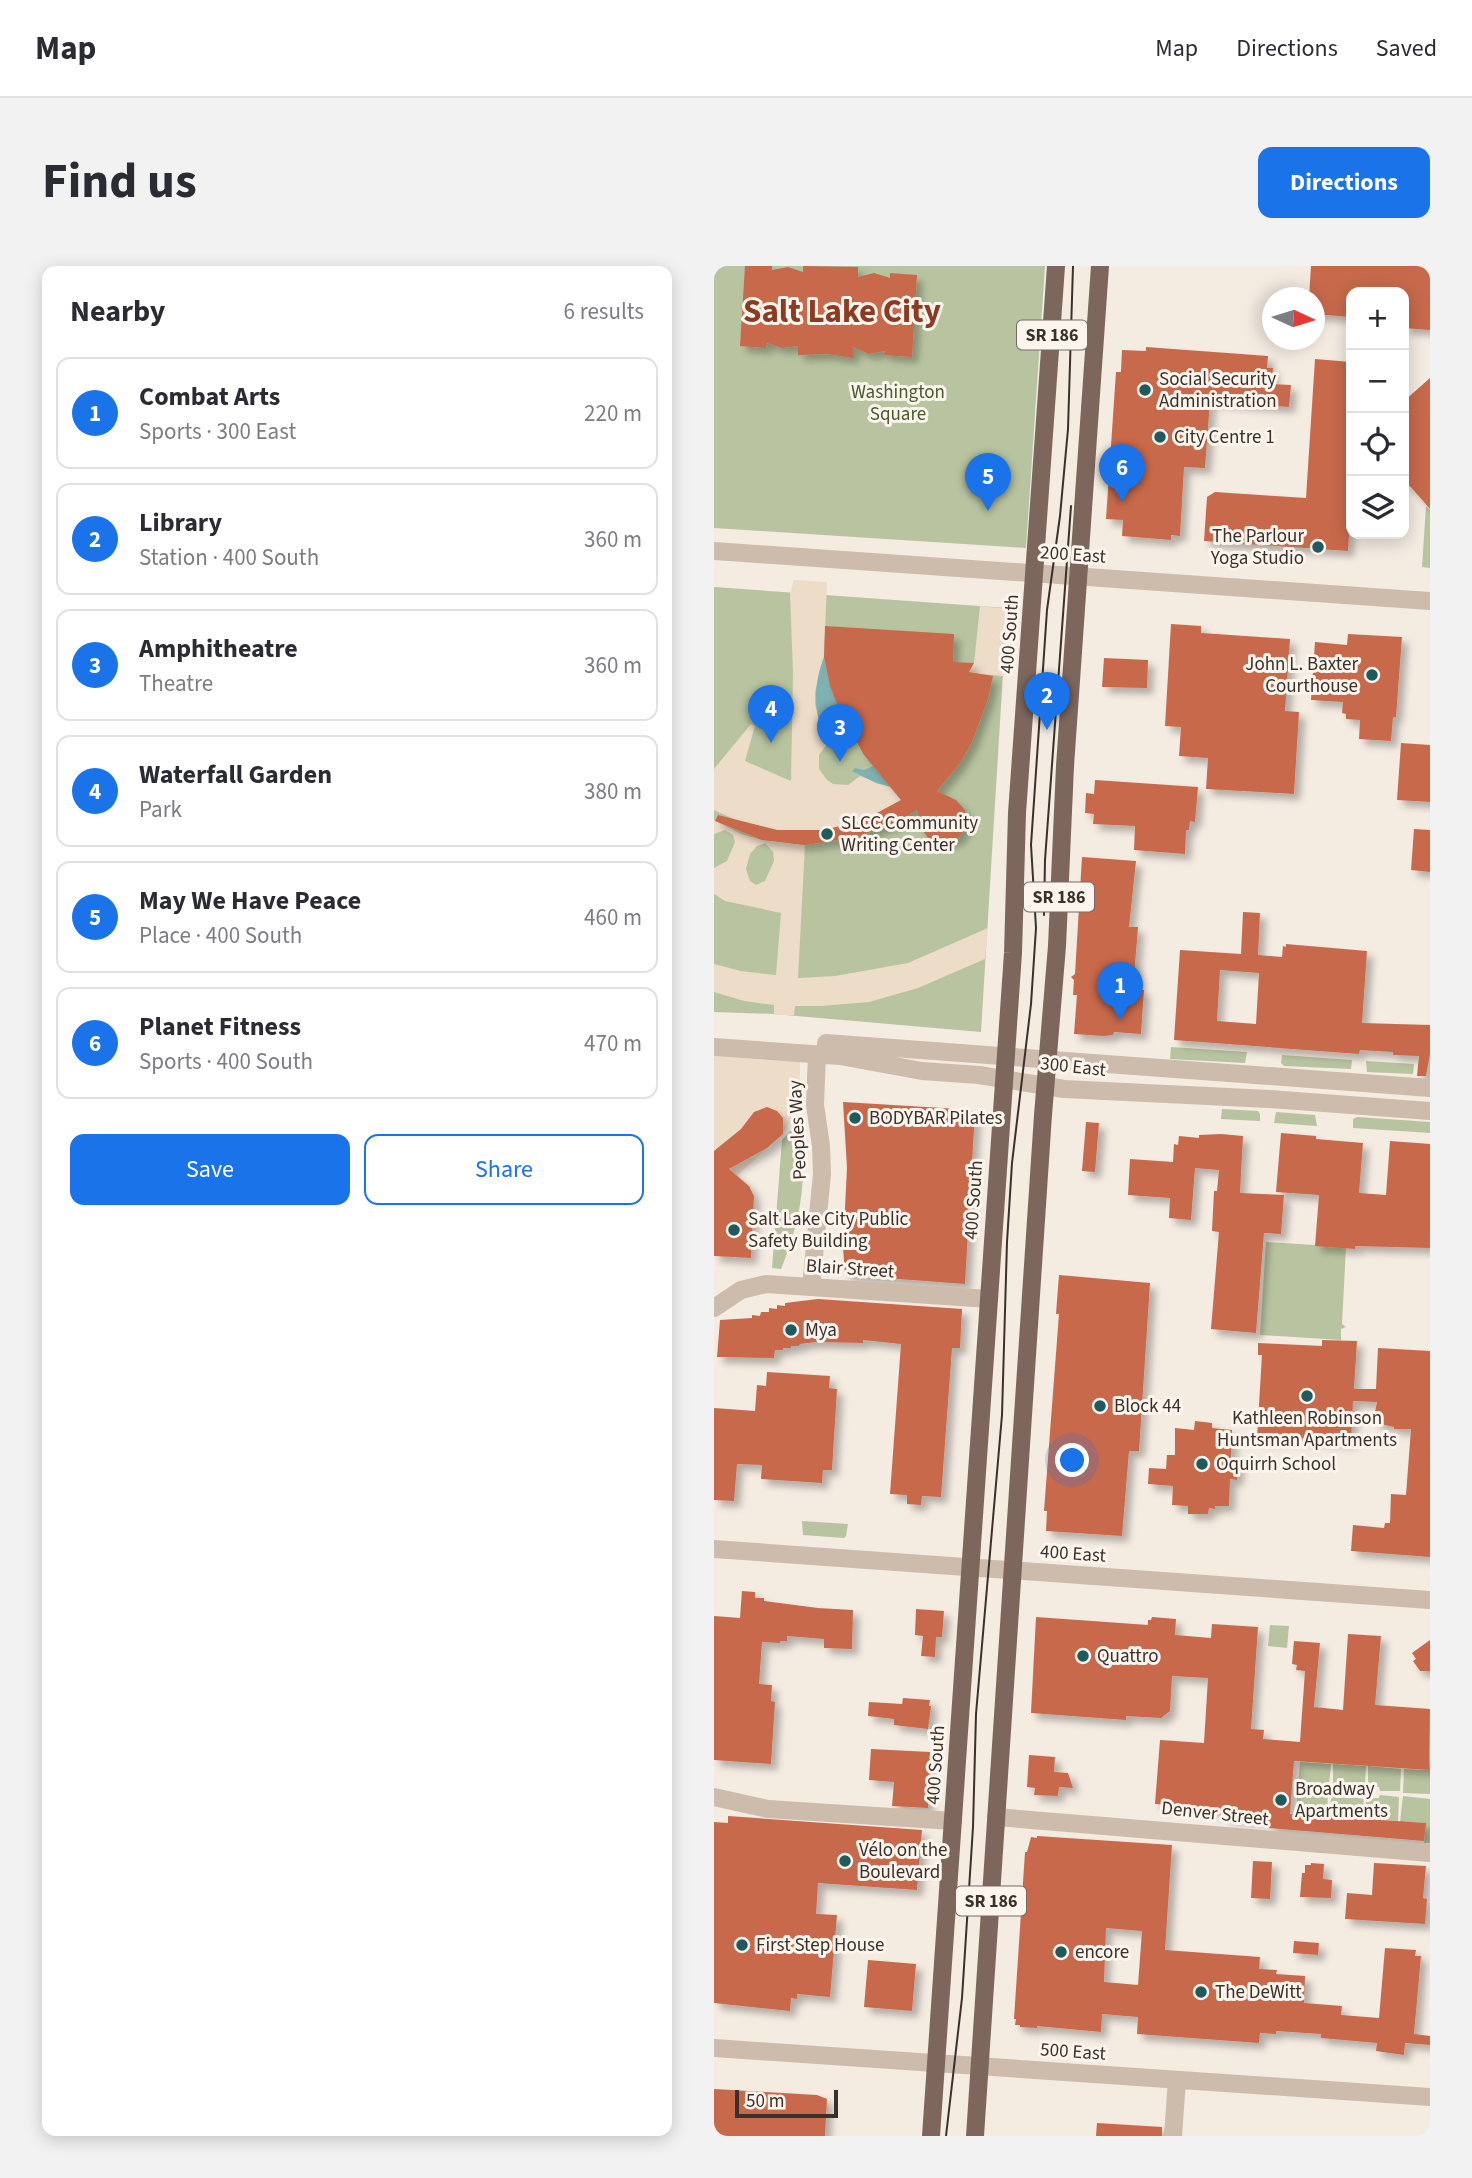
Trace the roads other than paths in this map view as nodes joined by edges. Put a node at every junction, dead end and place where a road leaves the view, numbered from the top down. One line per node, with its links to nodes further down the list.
1 (1056, 266): 4 (main road, 400 South / SR 186)
2 (1100, 266): 5 (main road, SR 186)
3 (714, 551): 4 (street, 200 East)
4 (1036, 574): 5 (street, 200 East); 10 (main road, 400 South / SR 186)
5 (1079, 577): 6 (street, 200 East); 11 (main road, SR 186)
6 (1430, 601)
7 (714, 1035): 10 (street, 300 East)
8 (714, 1047): 9 (street, 300 East)
9 (817, 1054): 12 (street, 300 East); 16 (street, Peoples Way)
10 (1004, 1056): 11 (street, 300 East); 12 (main road, 400 South / SR 186)
11 (1048, 1060): 13 (main road, SR 186); 14 (street, 300 East)
12 (1003, 1079): 13 (street, 300 East); 17 (main road, 400 South / SR 186)
13 (1045, 1086): 15 (street, 300 East); 21 (main road, SR 186)
14 (1430, 1088)
15 (1430, 1111)
16 (811, 1287): 17 (street, Blair Street); 18 (street, Blair Street)
17 (989, 1299): 20 (main road, 400 South / SR 186)
18 (714, 1308)
19 (714, 1549): 20 (street, 400 East)
20 (971, 1568): 21 (street, 400 East); 25 (main road, 400 South / SR 186)
21 (1014, 1571): 22 (street, 400 East); 24 (main road, SR 186)
22 (1430, 1600)
23 (714, 1797): 25 (street)
24 (996, 1817): 26 (street, Denver Street); 29 (main road, SR 186)
25 (953, 1822): 28 (main road, 400 South / SR 186)
26 (1430, 1853)
27 (714, 2048): 28 (street, 500 East)
28 (935, 2064): 29 (street, 500 East); 32 (main road, 400 South / SR 186)
29 (980, 2067): 30 (street, 500 East); 33 (main road, SR 186)
30 (1177, 2080): 31 (street, 500 East); 34 (street)
31 (1430, 2097)
32 (931, 2136)
33 (975, 2136)
34 (1173, 2136)

